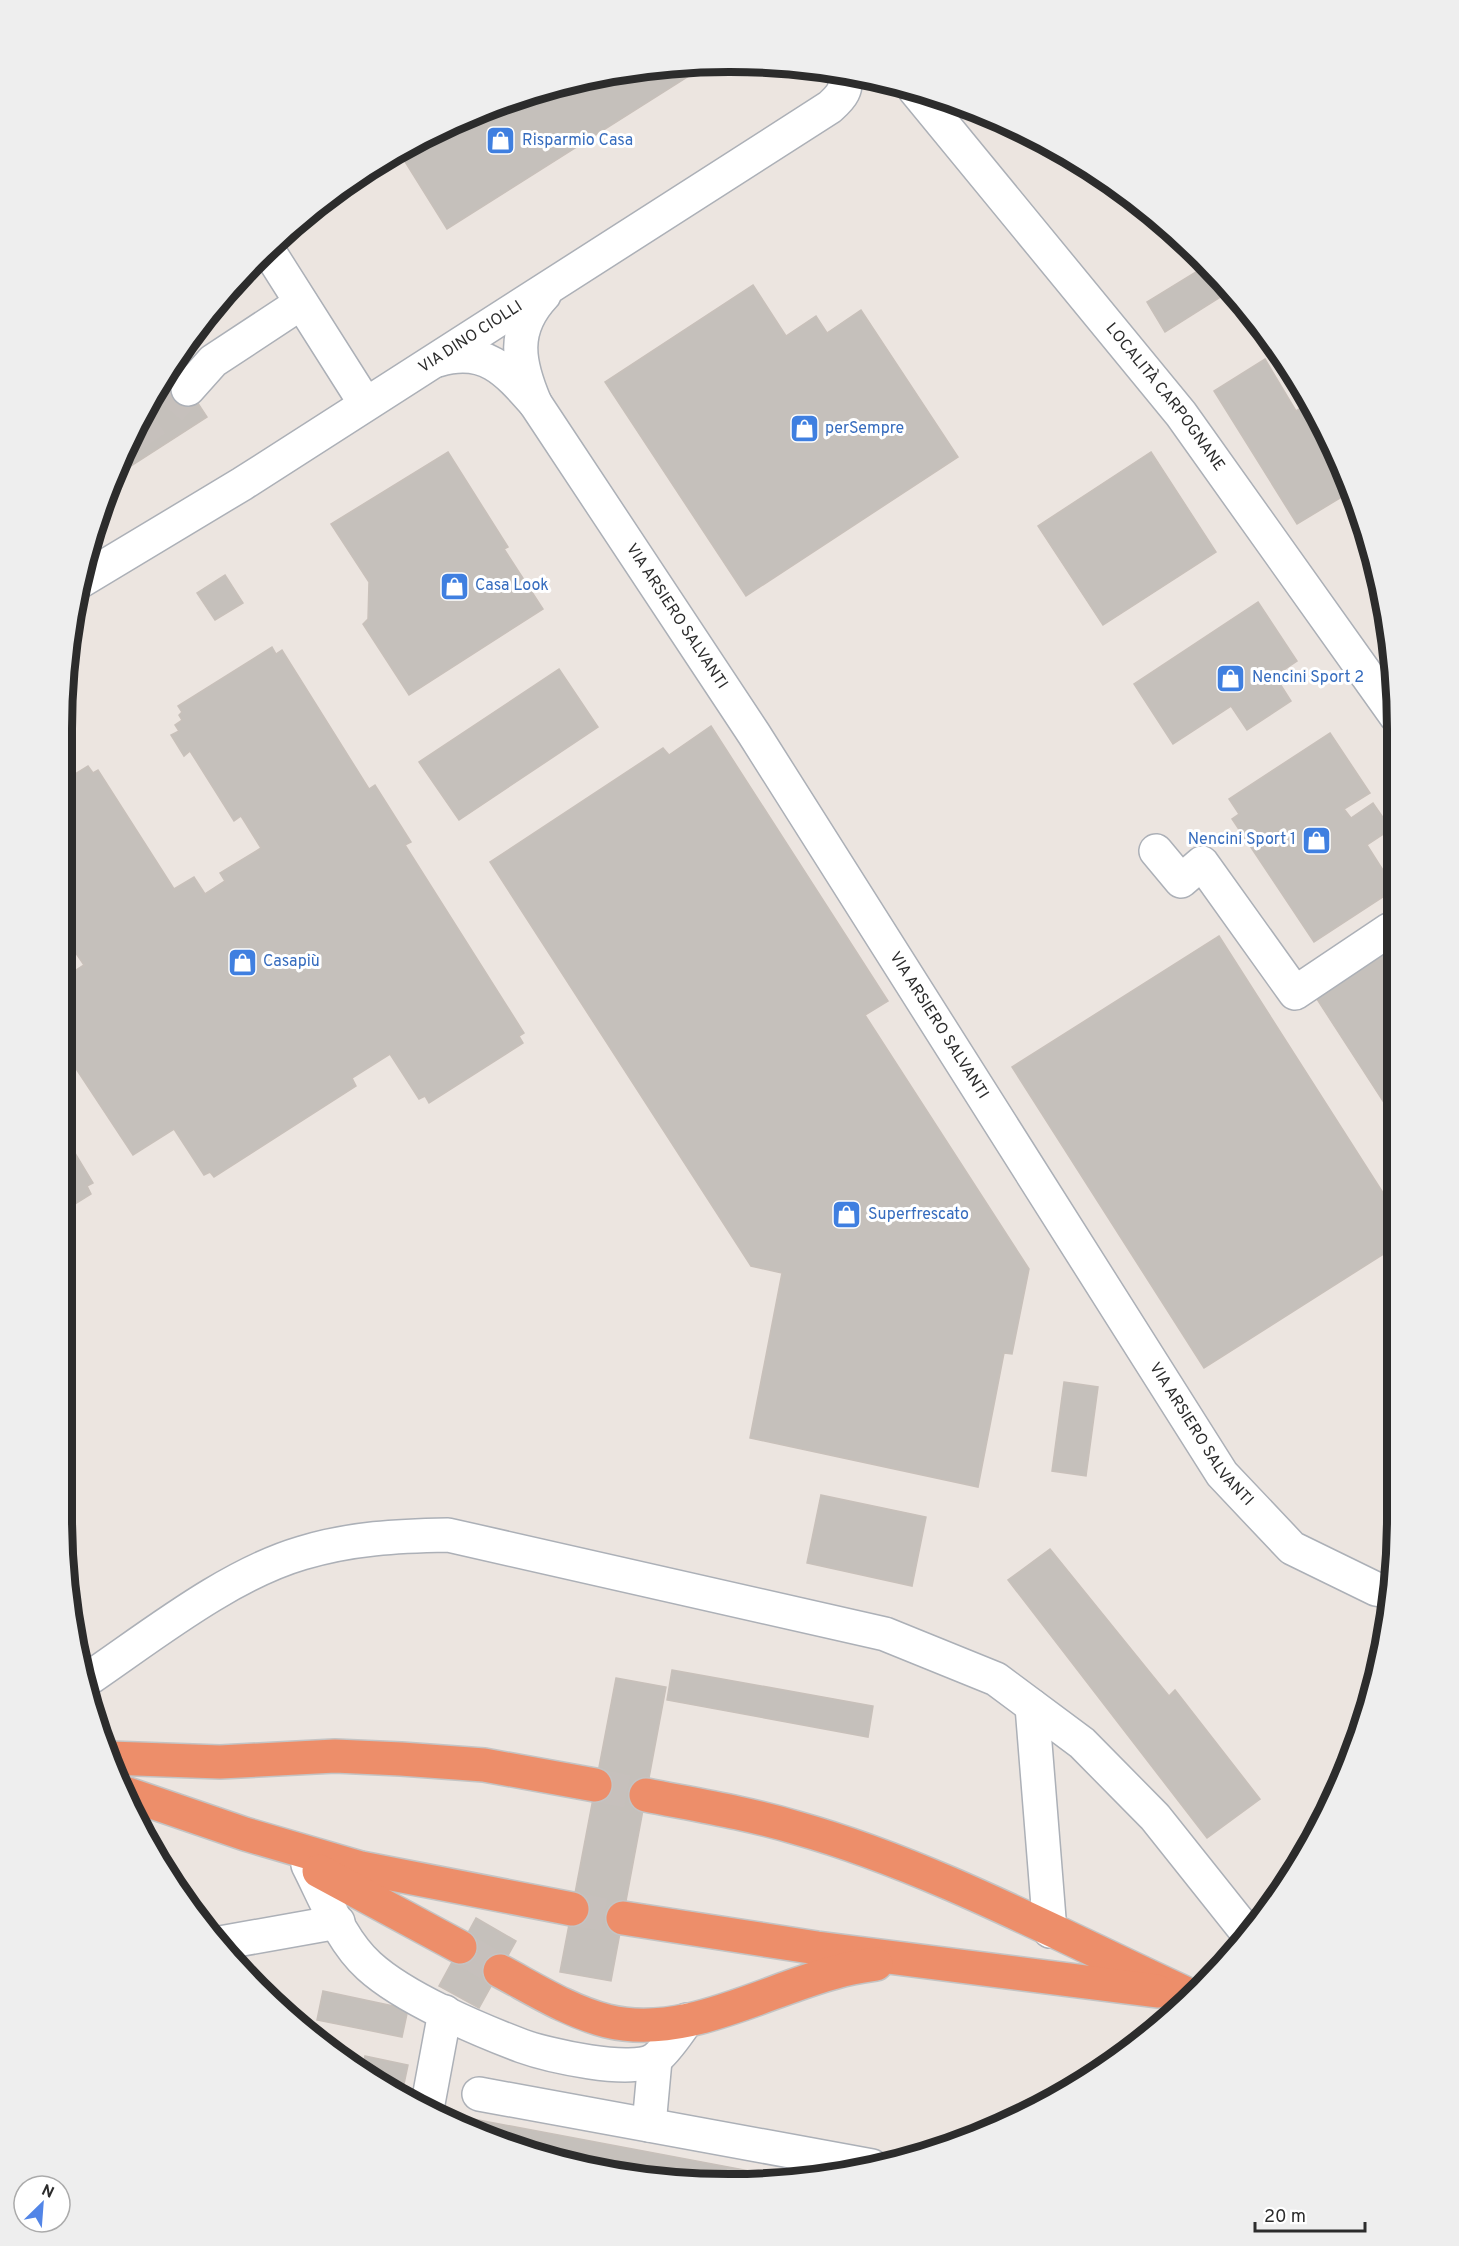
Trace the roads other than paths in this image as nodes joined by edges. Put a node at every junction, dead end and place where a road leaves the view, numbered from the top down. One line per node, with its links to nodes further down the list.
1 (846, 83): 4 (street, VIA DINO CIOLLI)
2 (925, 102): 11 (street, LOCALITÀ CARPOGNANE)
3 (273, 258): 5 (street)
4 (550, 288): 6 (street, VIA DINO CIOLLI); 9 (street, VIA ARSIERO SALVANTI)
5 (301, 303): 7 (street); 8 (street)
6 (430, 363): 8 (street, VIA DINO CIOLLI); 9 (street, VIA ARSIERO SALVANTI)
7 (183, 377)
8 (365, 403): 10 (street, VIA DINO CIOLLI)
9 (535, 404): 14 (street, VIA ARSIERO SALVANTI)
10 (91, 575)
11 (1386, 702)
12 (1156, 851): 13 (street)
13 (1387, 931)
14 (1382, 1590)
15 (92, 1676): 16 (street)
16 (1032, 1706): 26 (street); 27 (street)
17 (118, 1758): 18 (highway)
18 (595, 1785)
19 (646, 1795): 27 (highway)
20 (135, 1796): 21 (highway)
21 (245, 1834): 22 (highway); 23 (highway)
22 (308, 1865): 25 (street); 29 (highway)
23 (572, 1909)
24 (623, 1918): 30 (highway)
25 (338, 1922): 28 (street); 34 (street)
26 (1243, 1927)
27 (1050, 1931): 32 (highway)
28 (228, 1942)
29 (460, 1947)
30 (902, 1959): 33 (highway); 35 (highway)
31 (500, 1971): 35 (highway)
32 (1182, 1992)
33 (1181, 1994)
34 (445, 2012): 36 (street); 38 (street)
35 (687, 2020): 36 (street)
36 (655, 2060): 39 (street)
37 (479, 2094): 39 (street)
38 (429, 2101)
39 (649, 2125): 40 (street)
40 (851, 2162)

